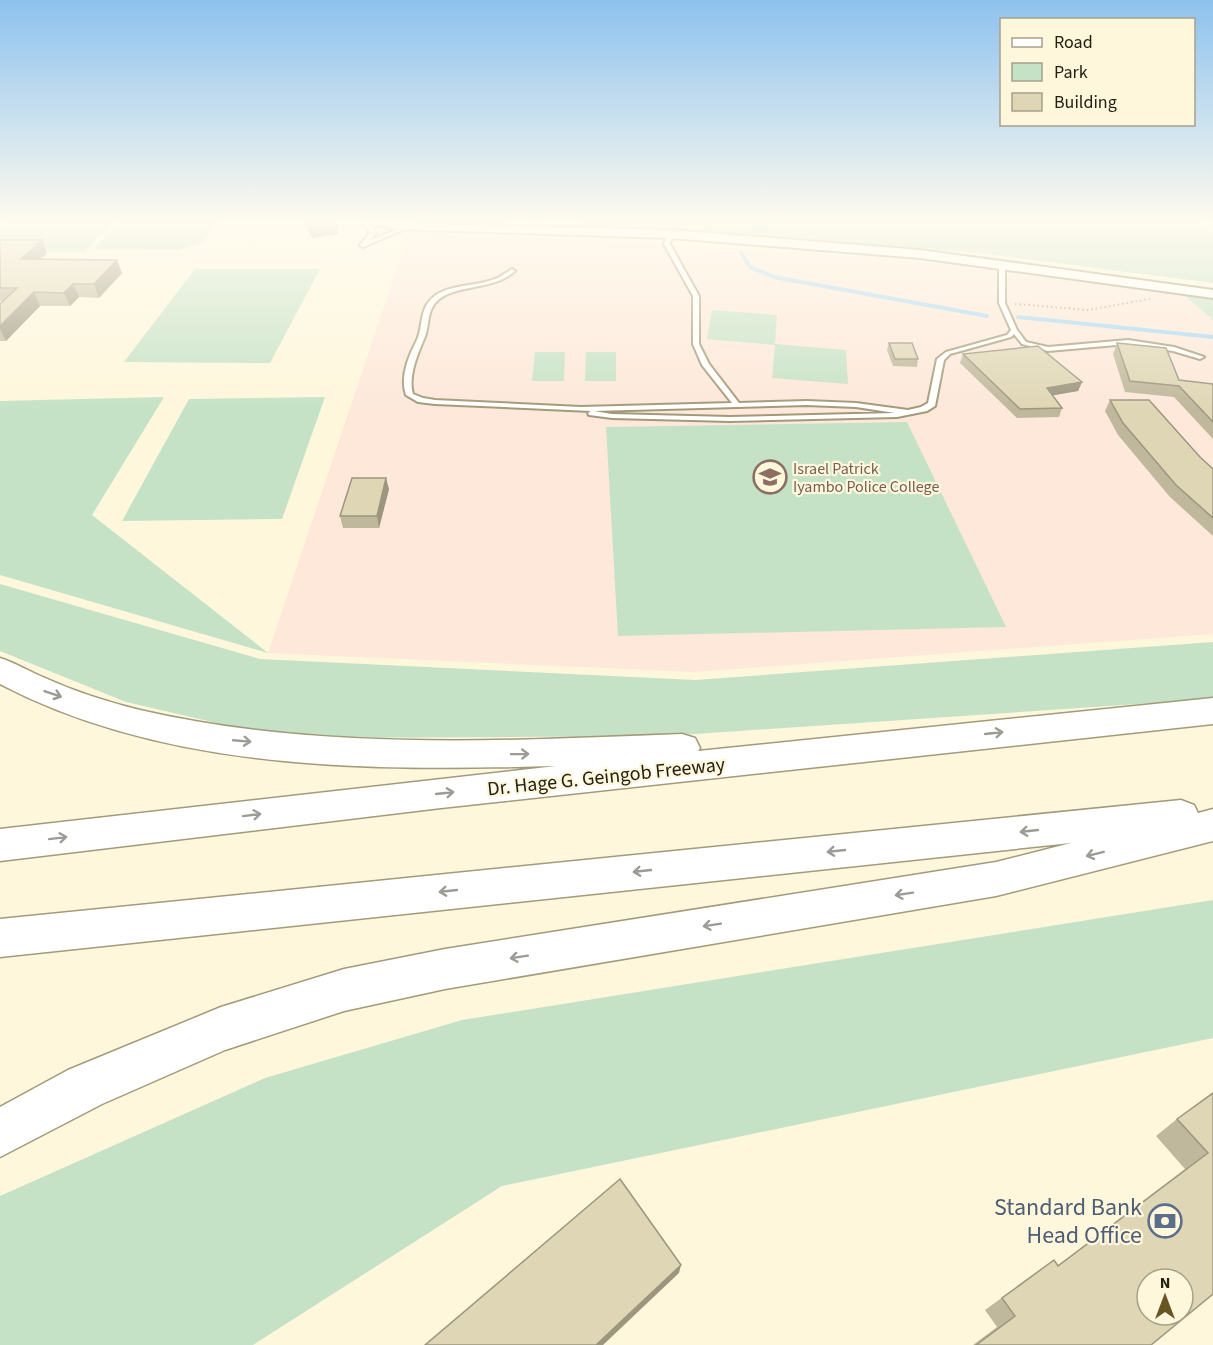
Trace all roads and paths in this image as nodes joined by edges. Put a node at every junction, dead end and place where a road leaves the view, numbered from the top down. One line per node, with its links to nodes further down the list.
1 (485, 285): 11 (lane)
2 (690, 285): 10 (lane)
3 (1002, 285): 7 (lane)
4 (1159, 285): 5 (street)
5 (1213, 292)
6 (1155, 298): 7 (path)
7 (1002, 303): 8 (lane)
8 (1014, 330): 9 (lane); 12 (lane)
9 (1200, 357)
10 (736, 403): 11 (lane); 12 (lane)
11 (581, 409): 12 (lane)
12 (906, 412)
13 (0, 670): 15 (highway, one-way to 15)
14 (1213, 711): 15 (highway, Dr. Hage G. Geingob Freeway, one-way to 14)
15 (952, 738): 18 (highway, Dr. Hage G. Geingob Freeway, one-way to 15)
16 (1213, 812): 19 (highway, one-way to 19)
17 (1213, 825): 20 (highway, one-way to 20)
18 (0, 845)
19 (0, 938)
20 (0, 1133)

